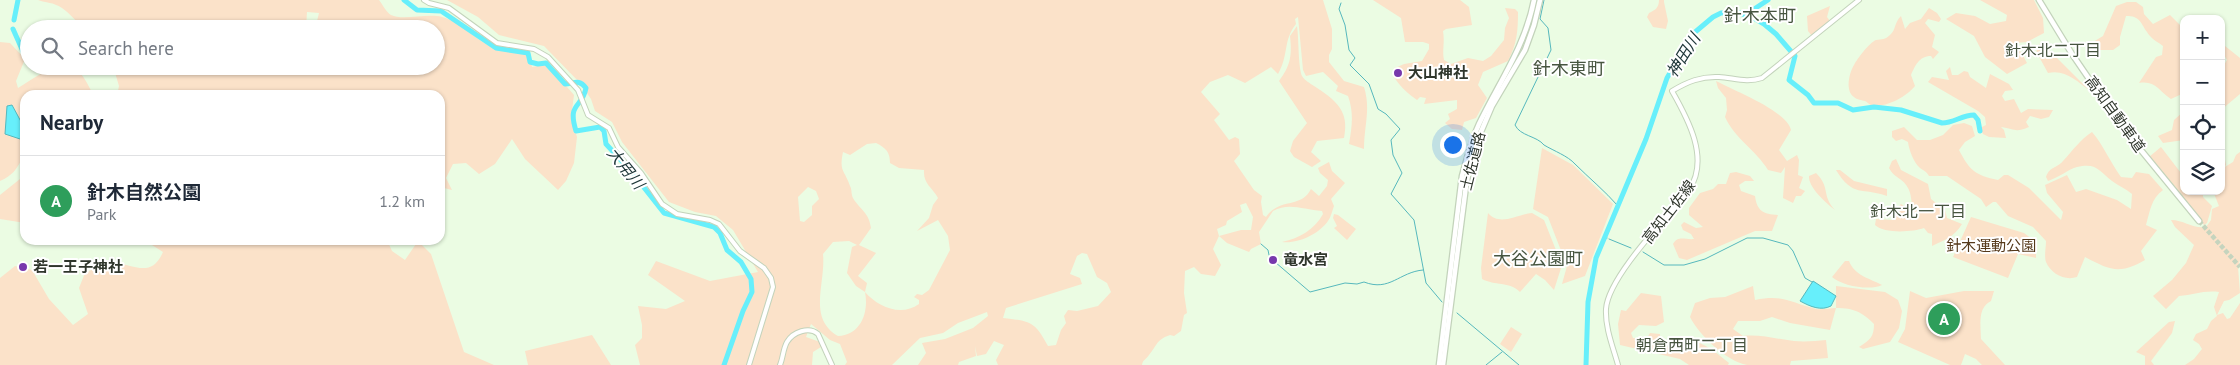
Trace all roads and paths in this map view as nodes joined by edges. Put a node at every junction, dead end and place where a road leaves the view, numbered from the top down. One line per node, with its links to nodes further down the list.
1 (424, 0): 7 (main road)
2 (1534, 0): 10 (highway, 土佐道路)
3 (1540, 0): 10 (highway, 土佐道路)
4 (1859, 0): 11 (main road, 高知土佐線)
5 (2039, 0): 6 (highway, 高知自動車道)
6 (2199, 221)
7 (748, 365)
8 (780, 365): 9 (main road)
9 (832, 365)
10 (1441, 365)
11 (1618, 365)

